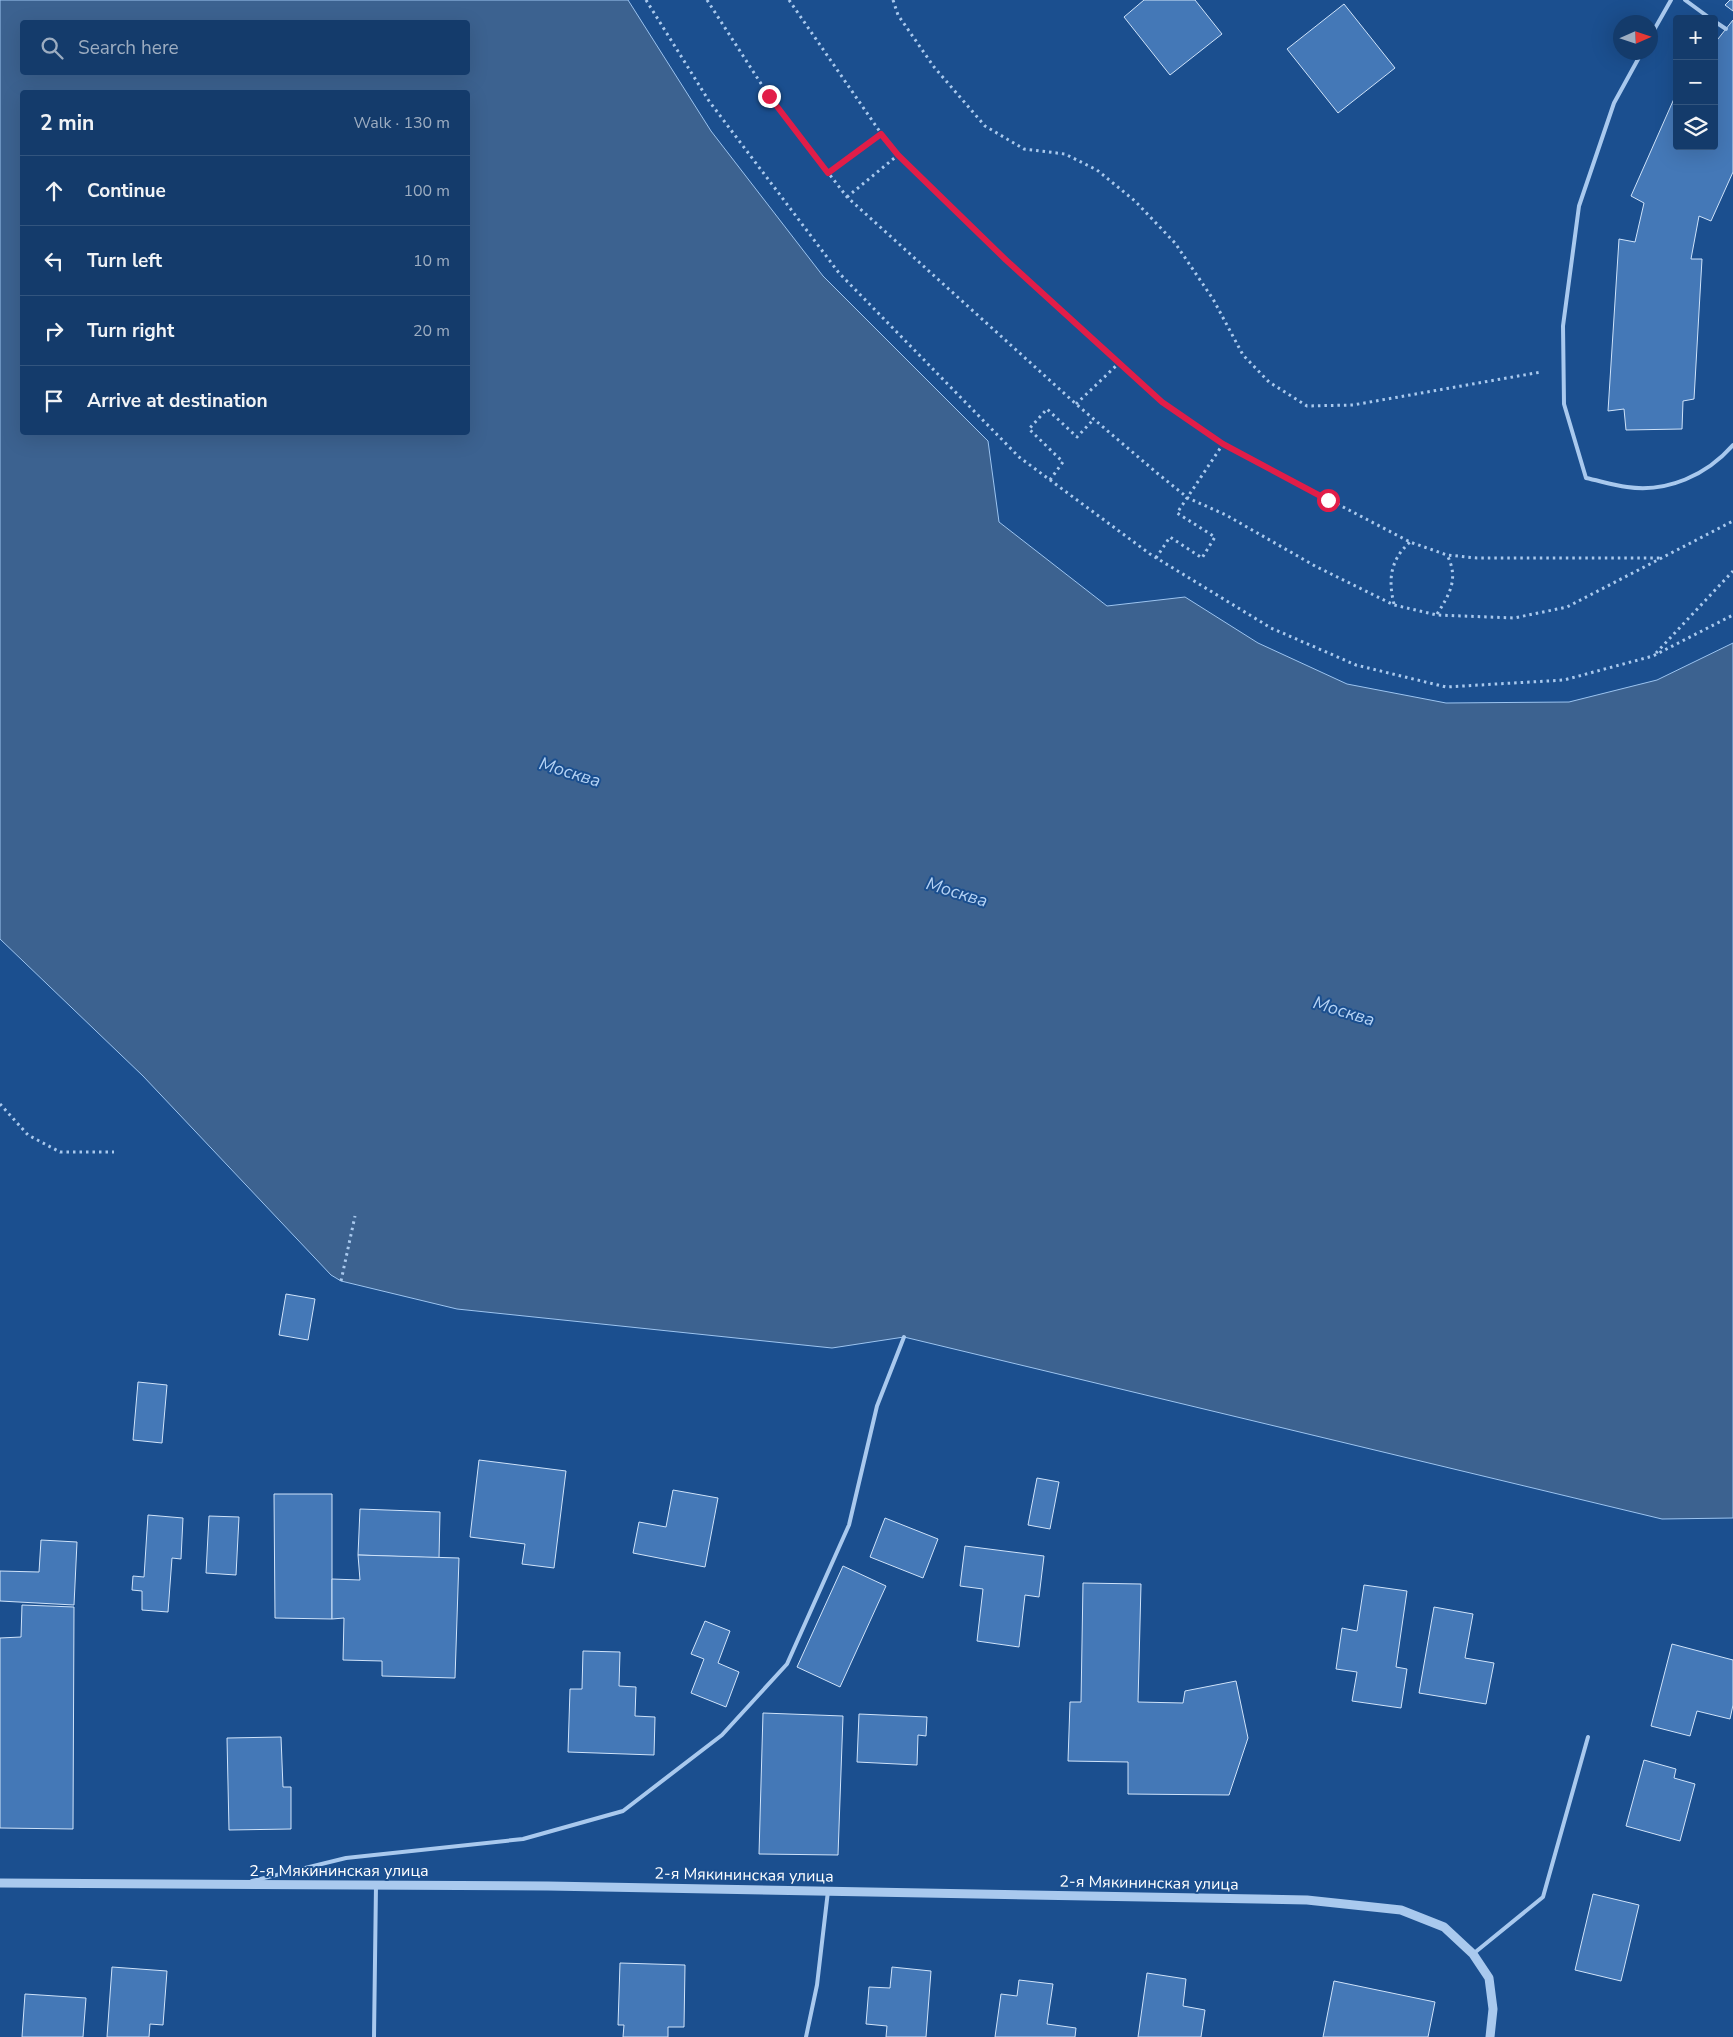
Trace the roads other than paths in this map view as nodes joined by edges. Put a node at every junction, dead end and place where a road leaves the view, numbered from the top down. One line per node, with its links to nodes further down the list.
1 (1671, 0): 4 (lane)
2 (1685, 0): 3 (lane)
3 (1706, 15)
4 (1658, 23)
5 (1718, 23): 6 (lane)
6 (1726, 29)
7 (1638, 60): 8 (lane)
8 (1733, 445)
9 (904, 1337): 12 (lane)
10 (1588, 1737): 15 (lane)
11 (0, 1883): 12 (street, 2-я Мякининская улица)
12 (238, 1885): 13 (street, 2-я Мякининская улица)
13 (376, 1885): 14 (street, 2-я Мякининская улица); 16 (lane)
14 (828, 1891): 15 (street, 2-я Мякининская улица); 17 (lane)
15 (1473, 1954): 18 (street, 2-я Мякининская улица)
16 (374, 2037)
17 (806, 2037)
18 (1490, 2037)

